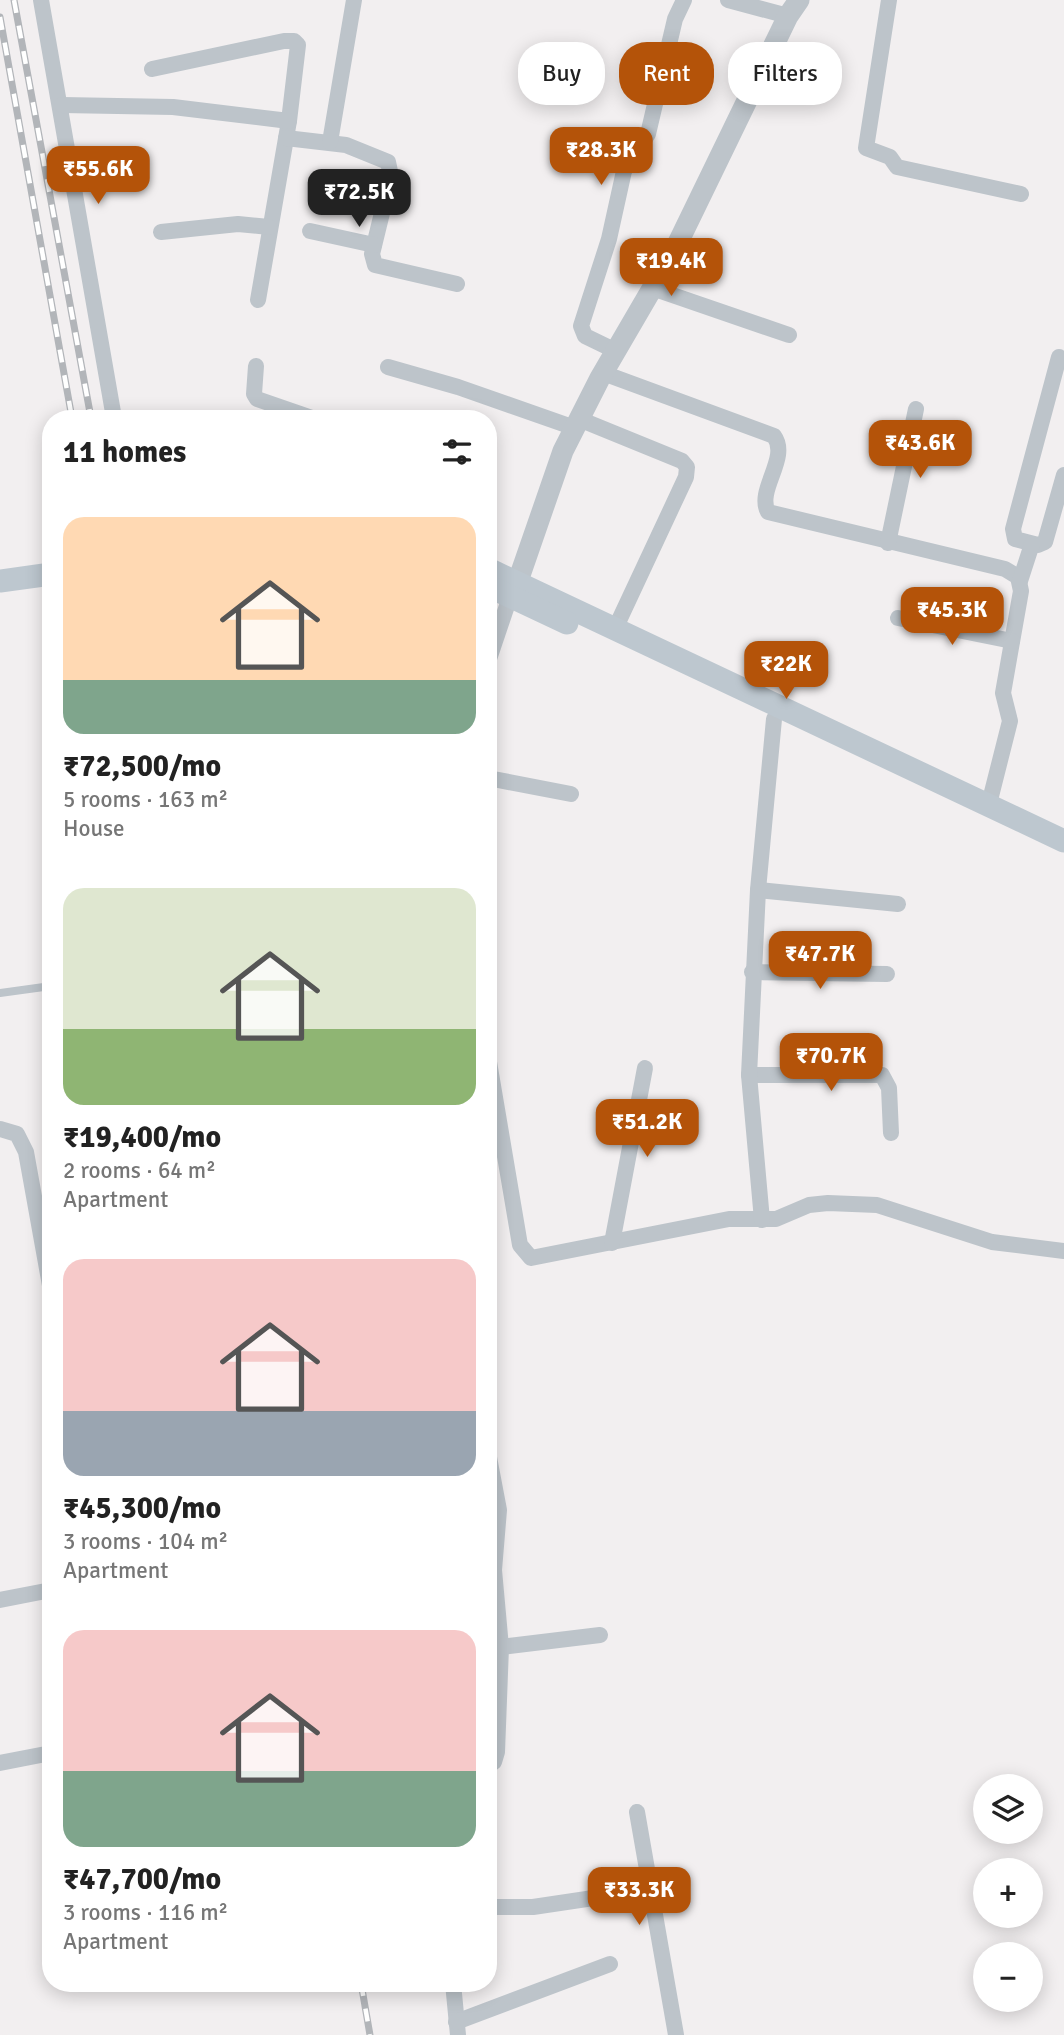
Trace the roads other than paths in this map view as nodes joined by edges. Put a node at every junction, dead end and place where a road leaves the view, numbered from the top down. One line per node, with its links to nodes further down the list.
1 (41, 0): 8 (street)
2 (354, 0): 11 (street)
3 (684, 0): 21 (street)
4 (728, 0): 6 (street)
5 (889, 0): 12 (street)
6 (794, 8): 18 (street)
7 (152, 69): 9 (street)
8 (62, 105): 9 (street); 27 (street)
9 (289, 121): 10 (street)
10 (286, 138): 11 (street); 13 (street)
11 (330, 142): 16 (street)
12 (1021, 194)
13 (270, 227): 15 (street); 19 (street)
14 (310, 231): 16 (street)
15 (161, 232)
16 (374, 245): 17 (street)
17 (457, 284)
18 (652, 288): 20 (street); 21 (street)
19 (258, 300)
20 (789, 335)
21 (616, 351): 25 (street)
22 (1059, 357): 32 (street)
23 (256, 366): 28 (street)
24 (388, 367): 29 (street)
25 (603, 373): 29 (street); 31 (street)
26 (916, 409): 31 (street)
27 (113, 410)
28 (289, 410)
29 (577, 423): 36 (street); 41 (street)
30 (1064, 475): 32 (street)
31 (888, 543): 34 (street)
32 (1032, 544): 34 (street)
33 (42, 575): 35 (main road)
34 (1020, 580): 42 (street)
35 (0, 581)
36 (505, 588): 40 (street); 41 (main road); 43 (main road)
37 (42, 591): 38 (main road)
38 (0, 596)
39 (898, 618): 42 (street)
40 (497, 623)
41 (615, 629): 46 (main road)
42 (1013, 641): 46 (street)
43 (774, 719): 48 (main road); 49 (street)
44 (497, 780): 45 (street)
45 (571, 794)
46 (989, 804): 47 (main road)
47 (1064, 841)
48 (1064, 856)
49 (758, 890): 50 (street); 51 (street)
50 (898, 904)
51 (752, 972): 52 (street); 56 (street)
52 (887, 974)
53 (42, 987): 54 (lane)
54 (0, 993)
55 (645, 1068): 62 (street)
56 (749, 1075): 59 (street); 60 (street)
57 (497, 1106): 62 (street)
58 (0, 1129): 61 (street)
59 (891, 1133)
60 (761, 1220): 62 (street); 63 (street)
61 (42, 1241)
62 (612, 1243)
63 (1064, 1251)
64 (497, 1499): 65 (street)
65 (497, 1534)
66 (42, 1592): 67 (street)
67 (0, 1600)
68 (497, 1603): 70 (street)
69 (600, 1635): 70 (street)
70 (501, 1647): 71 (street)
71 (497, 1752)
72 (42, 1755): 73 (street)
73 (0, 1763)
74 (637, 1812): 80 (street)
75 (600, 1897): 76 (street)
76 (497, 1907)
77 (610, 1964): 79 (street)
78 (454, 1992): 79 (street)
79 (457, 2028)
80 (676, 2035)

